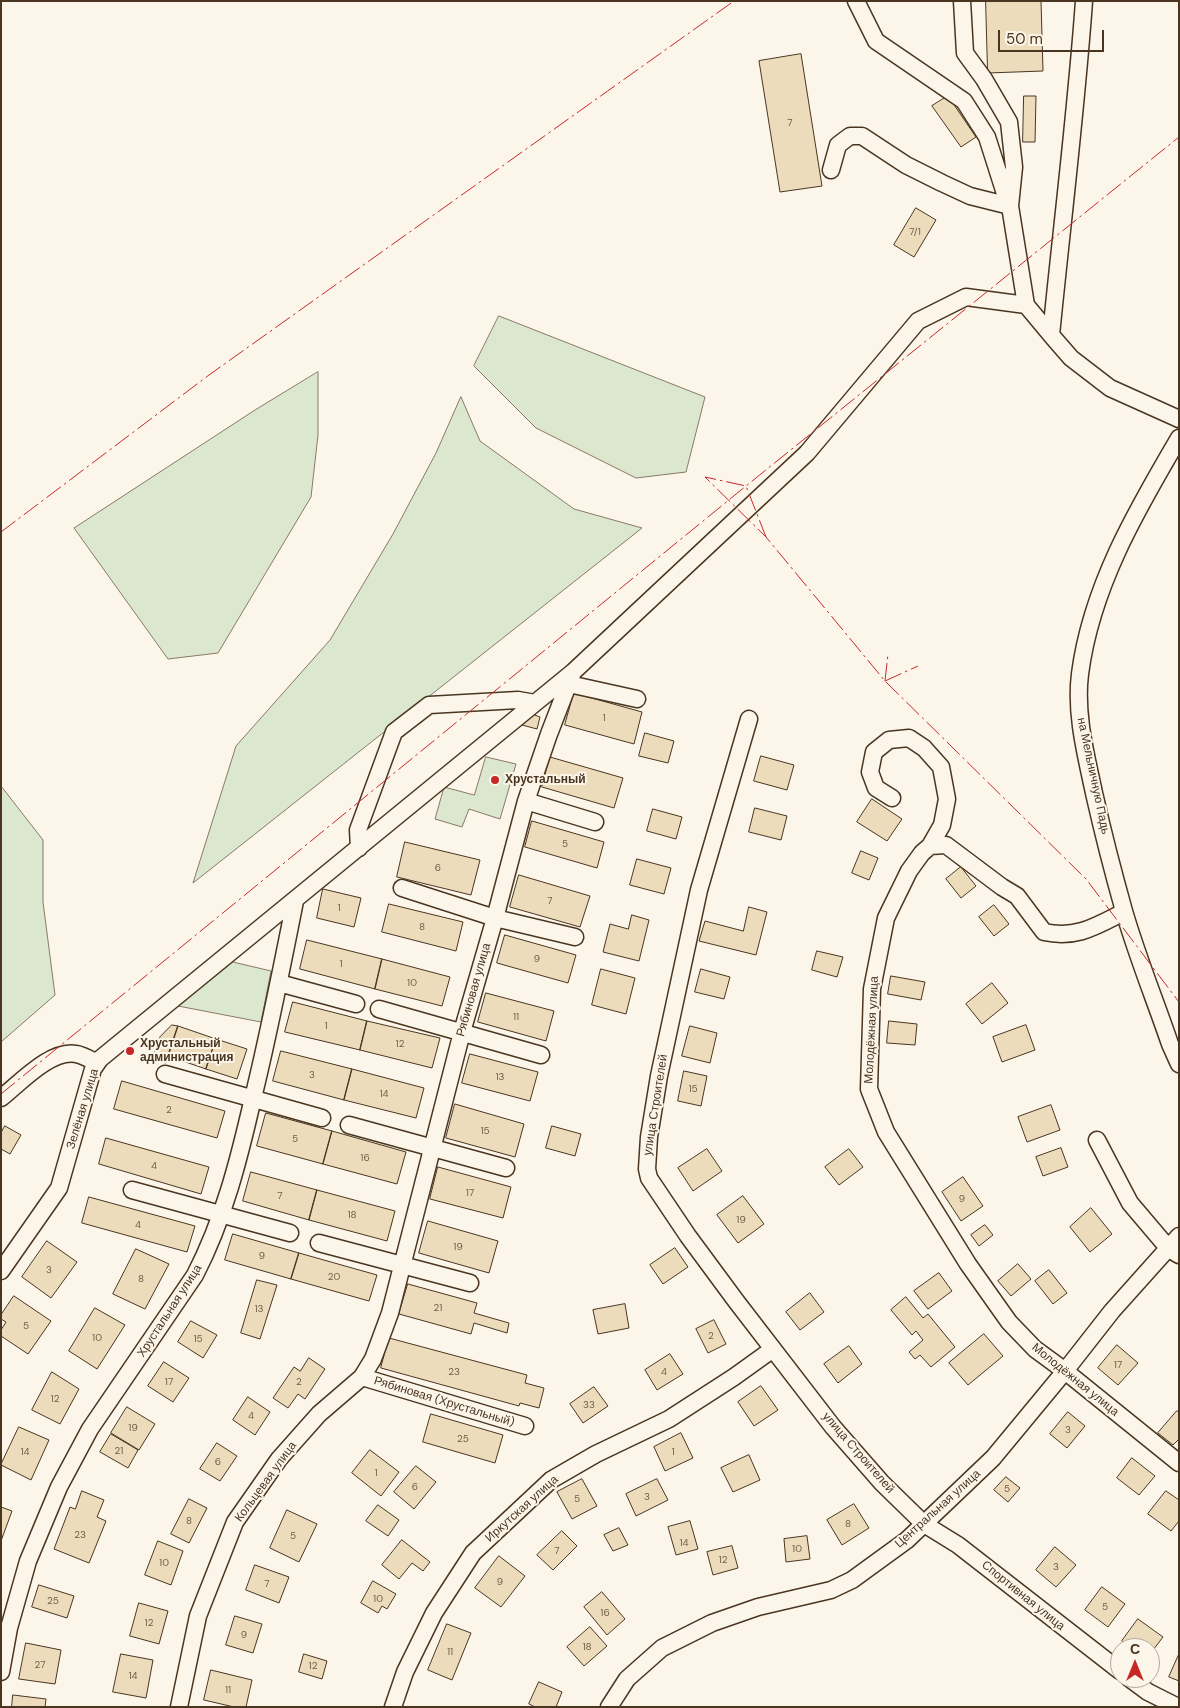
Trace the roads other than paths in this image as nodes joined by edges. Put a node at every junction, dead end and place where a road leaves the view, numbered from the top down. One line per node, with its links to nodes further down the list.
1 (856, 1): 5 (street)
2 (962, 1): 5 (street)
3 (1084, 1): 7 (street)
4 (831, 170): 5 (street)
5 (1010, 206): 6 (street)
6 (1026, 305): 7 (street); 10 (street, Зелёная улица)
7 (1051, 335): 8 (street)
8 (1179, 419)
9 (1179, 438): 21 (street, на Мельничную Падь)
10 (571, 678): 11 (street); 12 (street, Зелёная улица); 15 (street, Рябиновая улица)
11 (637, 699)
12 (536, 703): 18 (street, Зелёная улица); 18 (street)
13 (749, 719): 49 (street, улица Строителей)
14 (892, 798): 17 (street, Молодёжная улица)
15 (526, 801): 16 (street); 22 (street, Рябиновая улица)
16 (595, 822)
17 (930, 846): 21 (street); 50 (street, Молодёжная улица)
18 (359, 848): 20 (street, Зелёная улица)
19 (402, 888): 22 (street)
20 (295, 901): 24 (street, Хрустальная улица); 29 (street, Зелёная улица)
21 (1124, 912): 30 (street, на Мельничную Падь)
22 (495, 918): 23 (street); 27 (street, Рябиновая улица)
23 (575, 937)
24 (279, 983): 25 (street); 33 (street, Хрустальная улица)
25 (356, 1004)
26 (379, 1009): 27 (street)
27 (462, 1032): 28 (street); 37 (street, Рябиновая улица)
28 (541, 1055)
29 (97, 1063): 32 (street); 46 (street, Зелёная улица)
30 (1179, 1064)
31 (165, 1074): 33 (street)
32 (1, 1098)
33 (253, 1100): 34 (street); 40 (street, Хрустальная улица)
34 (322, 1118)
35 (349, 1125): 37 (street)
36 (1097, 1140): 44 (street)
37 (432, 1148): 38 (street); 45 (street, Рябиновая улица)
38 (506, 1168)
39 (132, 1190): 40 (street)
40 (222, 1214): 41 (street); 56 (street, Хрустальная улица)
41 (290, 1233)
42 (1179, 1236): 44 (street, Центральная улица)
43 (319, 1243): 45 (street)
44 (1174, 1252): 50 (street, Центральная улица)
45 (403, 1264): 47 (street); 48 (street, Рябиновая улица)
46 (1, 1271)
47 (470, 1283)
48 (390, 1313): 51 (street, Кольцевая улица)
49 (773, 1349): 54 (street, улица Строителей); 60 (street, Иркутская улица)
50 (1065, 1371): 53 (street, Молодёжная улица); 54 (street, Центральная улица)
51 (362, 1377): 52 (street, Рябиновая (Хрустальный)); 59 (street, Кольцевая улица)
52 (526, 1426)
53 (1179, 1463)
54 (924, 1524): 55 (street, Спортивная улица); 61 (street, Центральная улица)
55 (1110, 1663)
56 (1, 1672)
57 (1138, 1688): 58 (street)
58 (1148, 1699): 62 (street)
59 (179, 1707)
60 (393, 1707)
61 (609, 1707)
62 (1178, 1707)

